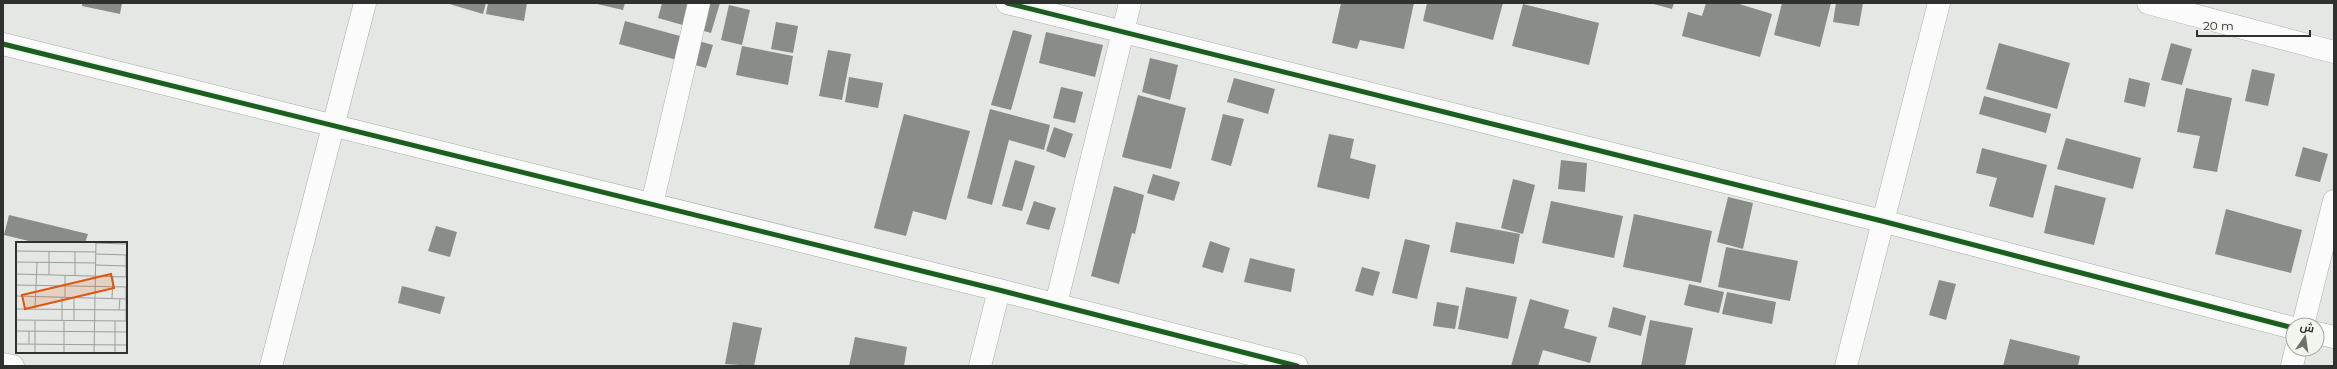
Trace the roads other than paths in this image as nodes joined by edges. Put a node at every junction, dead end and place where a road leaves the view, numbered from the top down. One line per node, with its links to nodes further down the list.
1 (365, 3): 10 (street)
2 (699, 3): 12 (street)
3 (1007, 3): 7 (street)
4 (1130, 3): 7 (street)
5 (1939, 3): 13 (street)
6 (2148, 3): 9 (street)
7 (1122, 32): 13 (street); 15 (street)
8 (3, 44): 10 (street)
9 (2334, 52)
10 (333, 125): 12 (street); 21 (street)
11 (2334, 201): 16 (street)
12 (652, 204): 14 (street)
13 (1882, 221): 17 (street); 23 (street)
14 (999, 290): 15 (street); 22 (street)
15 (1056, 304): 19 (street)
16 (2305, 317)
17 (2285, 326)
18 (3, 364): 20 (street)
19 (1291, 365)
20 (13, 366)
21 (270, 366)
22 (980, 366)
23 (1846, 366)

